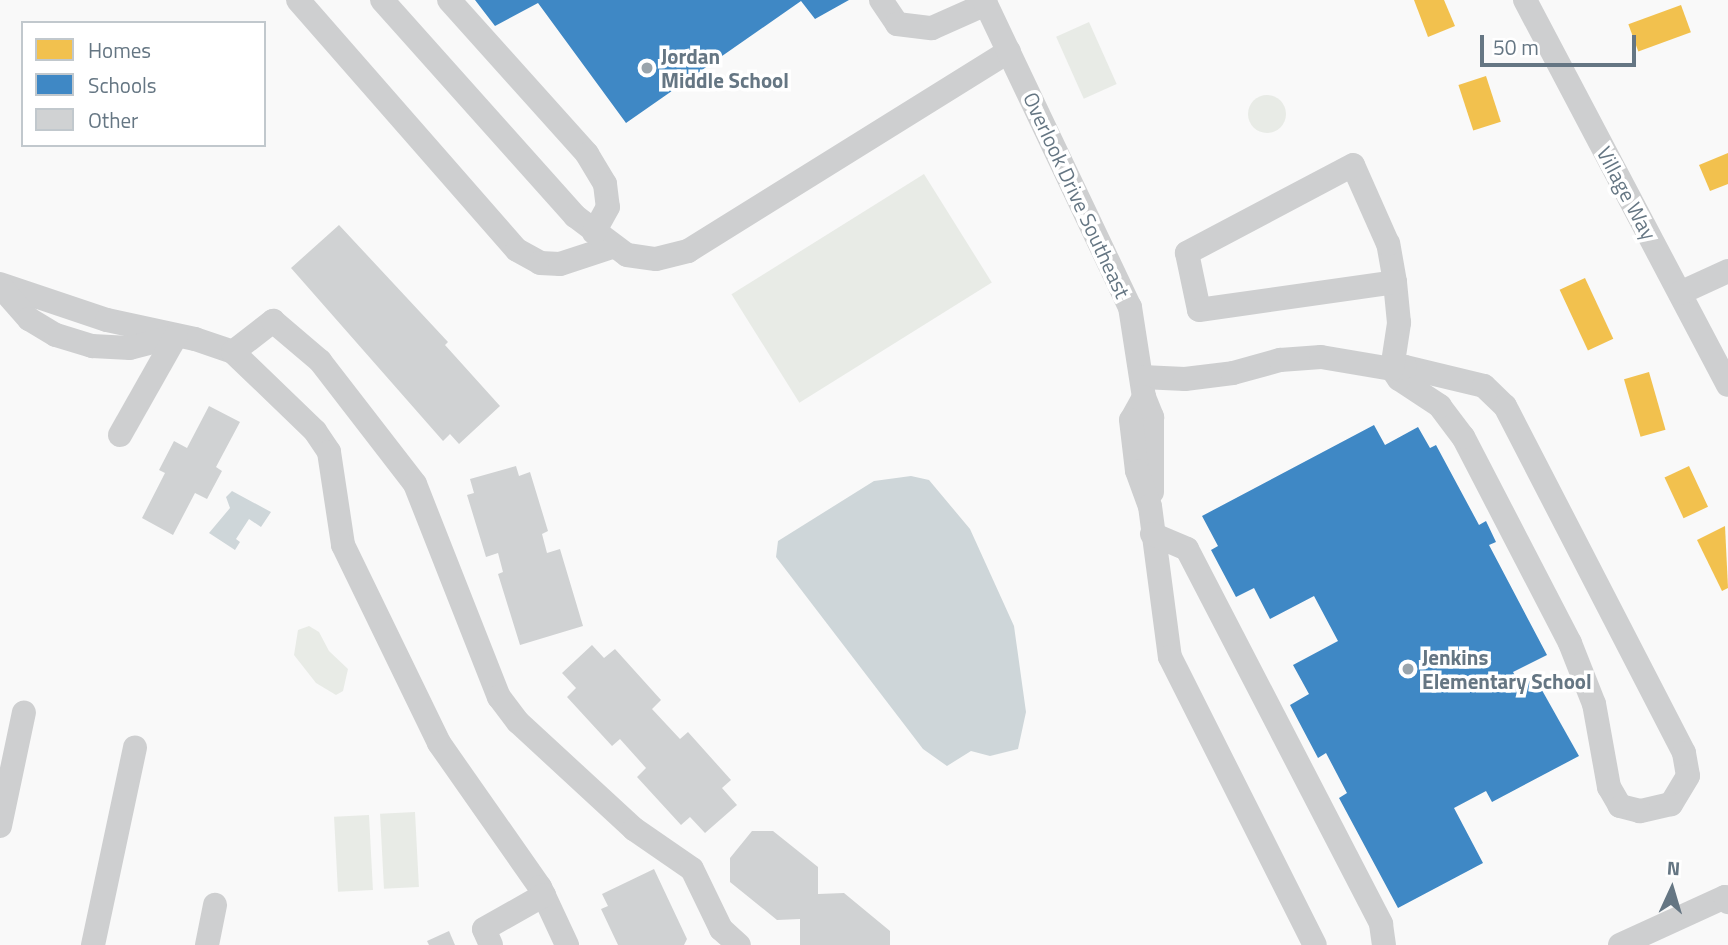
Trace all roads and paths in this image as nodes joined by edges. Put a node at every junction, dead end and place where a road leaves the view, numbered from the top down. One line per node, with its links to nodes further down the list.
1 (298, 0): 8 (street)
2 (382, 0): 8 (street)
3 (449, 0): 8 (street)
4 (881, 0): 6 (street)
5 (1525, 0): 12 (street, Village Way)
6 (985, 2): 7 (street, Overlook Drive Southeast)
7 (1009, 51): 8 (street); 19 (street, Overlook Drive Southeast)
8 (603, 240)
9 (1728, 271): 12 (street)
10 (1395, 282): 10 (street); 17 (street)
11 (0, 285): 13 (street); 15 (street)
12 (1680, 293): 18 (street, Village Way)
13 (83, 313): 14 (street); 15 (street)
14 (176, 336): 15 (street); 16 (street); 20 (street)
15 (77, 341)
16 (233, 352): 25 (street); 32 (street)
17 (1392, 369): 17 (street); 19 (street)
18 (1728, 385)
19 (1143, 387): 21 (street, Overlook Drive Southeast)
20 (120, 436)
21 (1153, 534): 33 (street, Overlook Drive Southeast); 34 (street)
22 (24, 712): 24 (street)
23 (135, 747): 28 (street)
24 (0, 826)
25 (544, 895): 30 (street); 31 (street)
26 (1728, 902): 35 (street)
27 (215, 905): 29 (street)
28 (93, 945)
29 (207, 945)
30 (491, 945)
31 (567, 945)
32 (738, 945)
33 (1315, 945)
34 (1384, 945)
35 (1620, 945)

